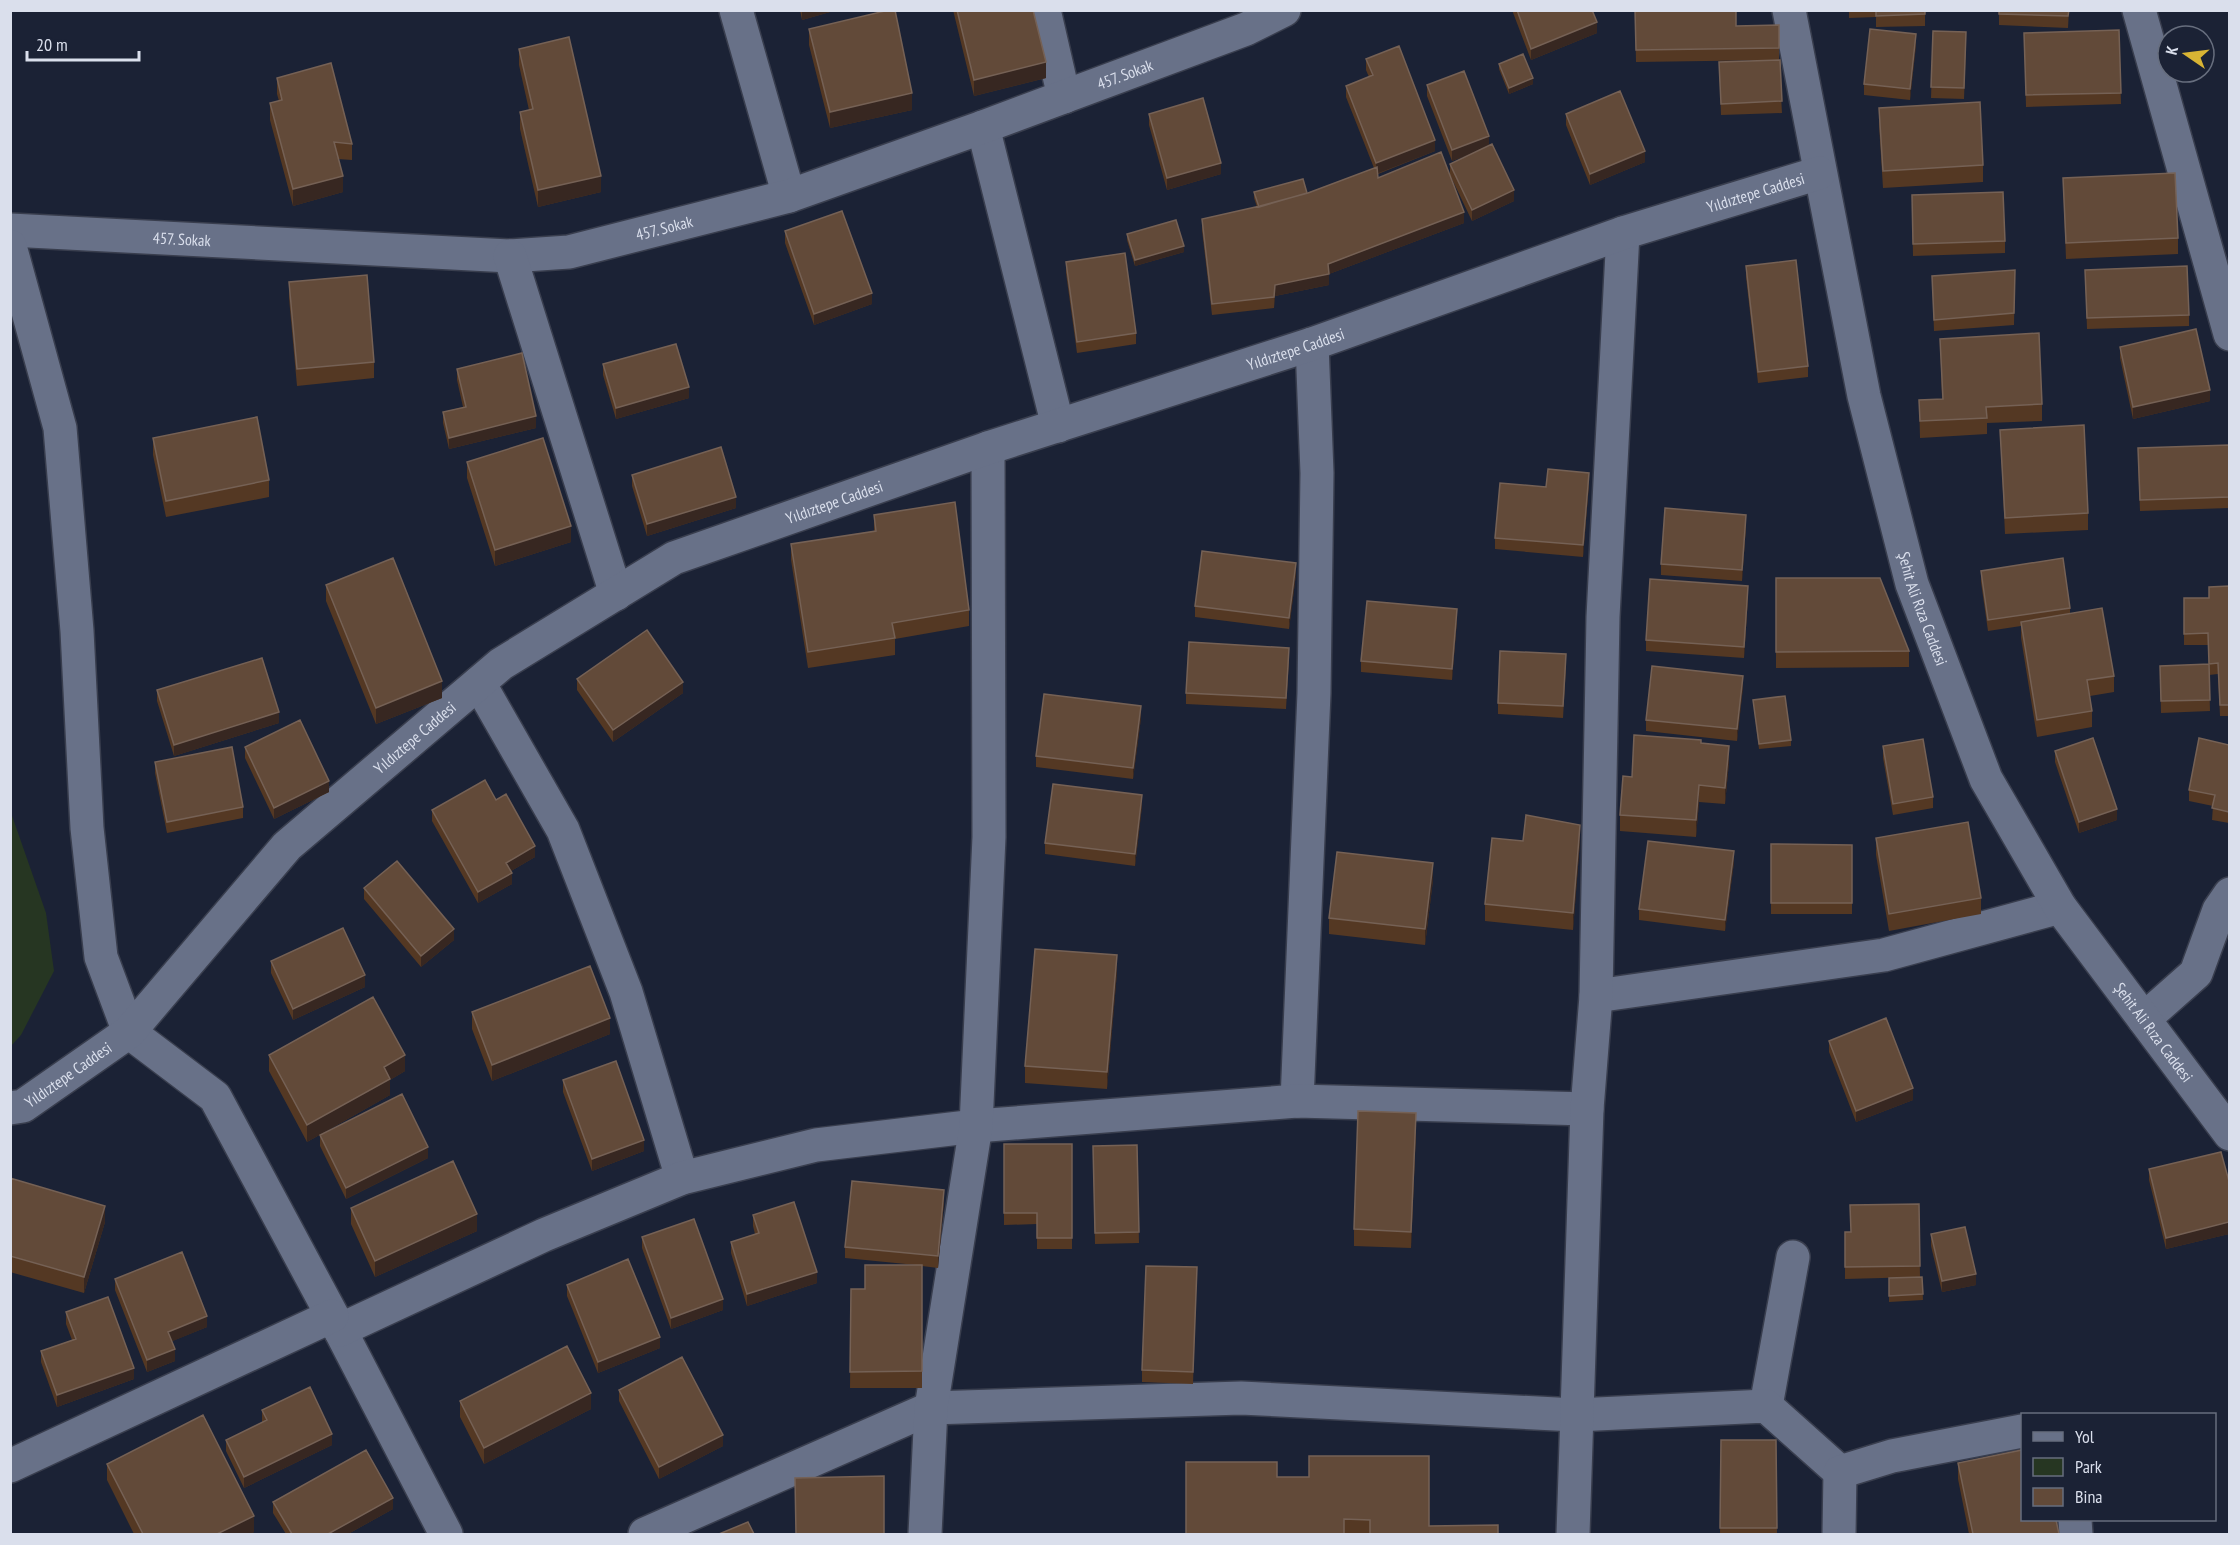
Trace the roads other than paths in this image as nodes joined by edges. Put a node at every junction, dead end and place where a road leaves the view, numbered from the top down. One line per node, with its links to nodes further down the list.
1 (736, 10): 9 (street)
2 (1044, 10): 6 (street)
3 (1284, 10): 6 (street, 457. Sokak)
4 (1789, 10): 8 (street, Şehit Ali Rıza Caddesi)
5 (2139, 10): 14 (street)
6 (1064, 97): 7 (street, 457. Sokak)
7 (983, 127): 9 (street, 457. Sokak); 16 (street)
8 (1819, 173): 11 (street, Yıldıztepe Caddesi); 21 (street, Şehit Ali Rıza Caddesi)
9 (789, 196): 13 (street, 457. Sokak)
10 (10, 230): 13 (street, 457. Sokak)
11 (1623, 233): 15 (street, Yıldıztepe Caddesi); 22 (street)
12 (10, 246): 24 (street)
13 (510, 256): 18 (street)
14 (2229, 334)
15 (1312, 344): 16 (street, Yıldıztepe Caddesi); 25 (street)
16 (1058, 426): 17 (street, Yıldıztepe Caddesi)
17 (988, 448): 18 (street, Yıldıztepe Caddesi); 28 (street)
18 (616, 594): 19 (street, Yıldıztepe Caddesi)
19 (479, 683): 24 (street, Yıldıztepe Caddesi); 30 (street)
20 (2229, 894): 23 (street)
21 (2060, 907): 22 (street); 23 (street, Şehit Ali Rıza Caddesi)
22 (1596, 996): 27 (street)
23 (2144, 1019): 29 (street, Şehit Ali Rıza Caddesi)
24 (129, 1032): 26 (street, Yıldıztepe Caddesi); 32 (street)
25 (1297, 1101): 27 (street); 28 (street)
26 (10, 1108)
27 (1587, 1109): 35 (street)
28 (976, 1126): 30 (street); 34 (street)
29 (2229, 1134)
30 (682, 1178): 32 (street)
31 (1793, 1257): 33 (street)
32 (336, 1323): 37 (street); 39 (street)
33 (1766, 1406): 35 (street); 38 (street)
34 (931, 1408): 35 (street); 40 (street); 41 (street)
35 (1576, 1415): 42 (street)
36 (2021, 1431): 38 (street)
37 (10, 1466)
38 (1840, 1473): 43 (street)
39 (446, 1534)
40 (645, 1534)
41 (926, 1534)
42 (1573, 1534)
43 (1839, 1534)

